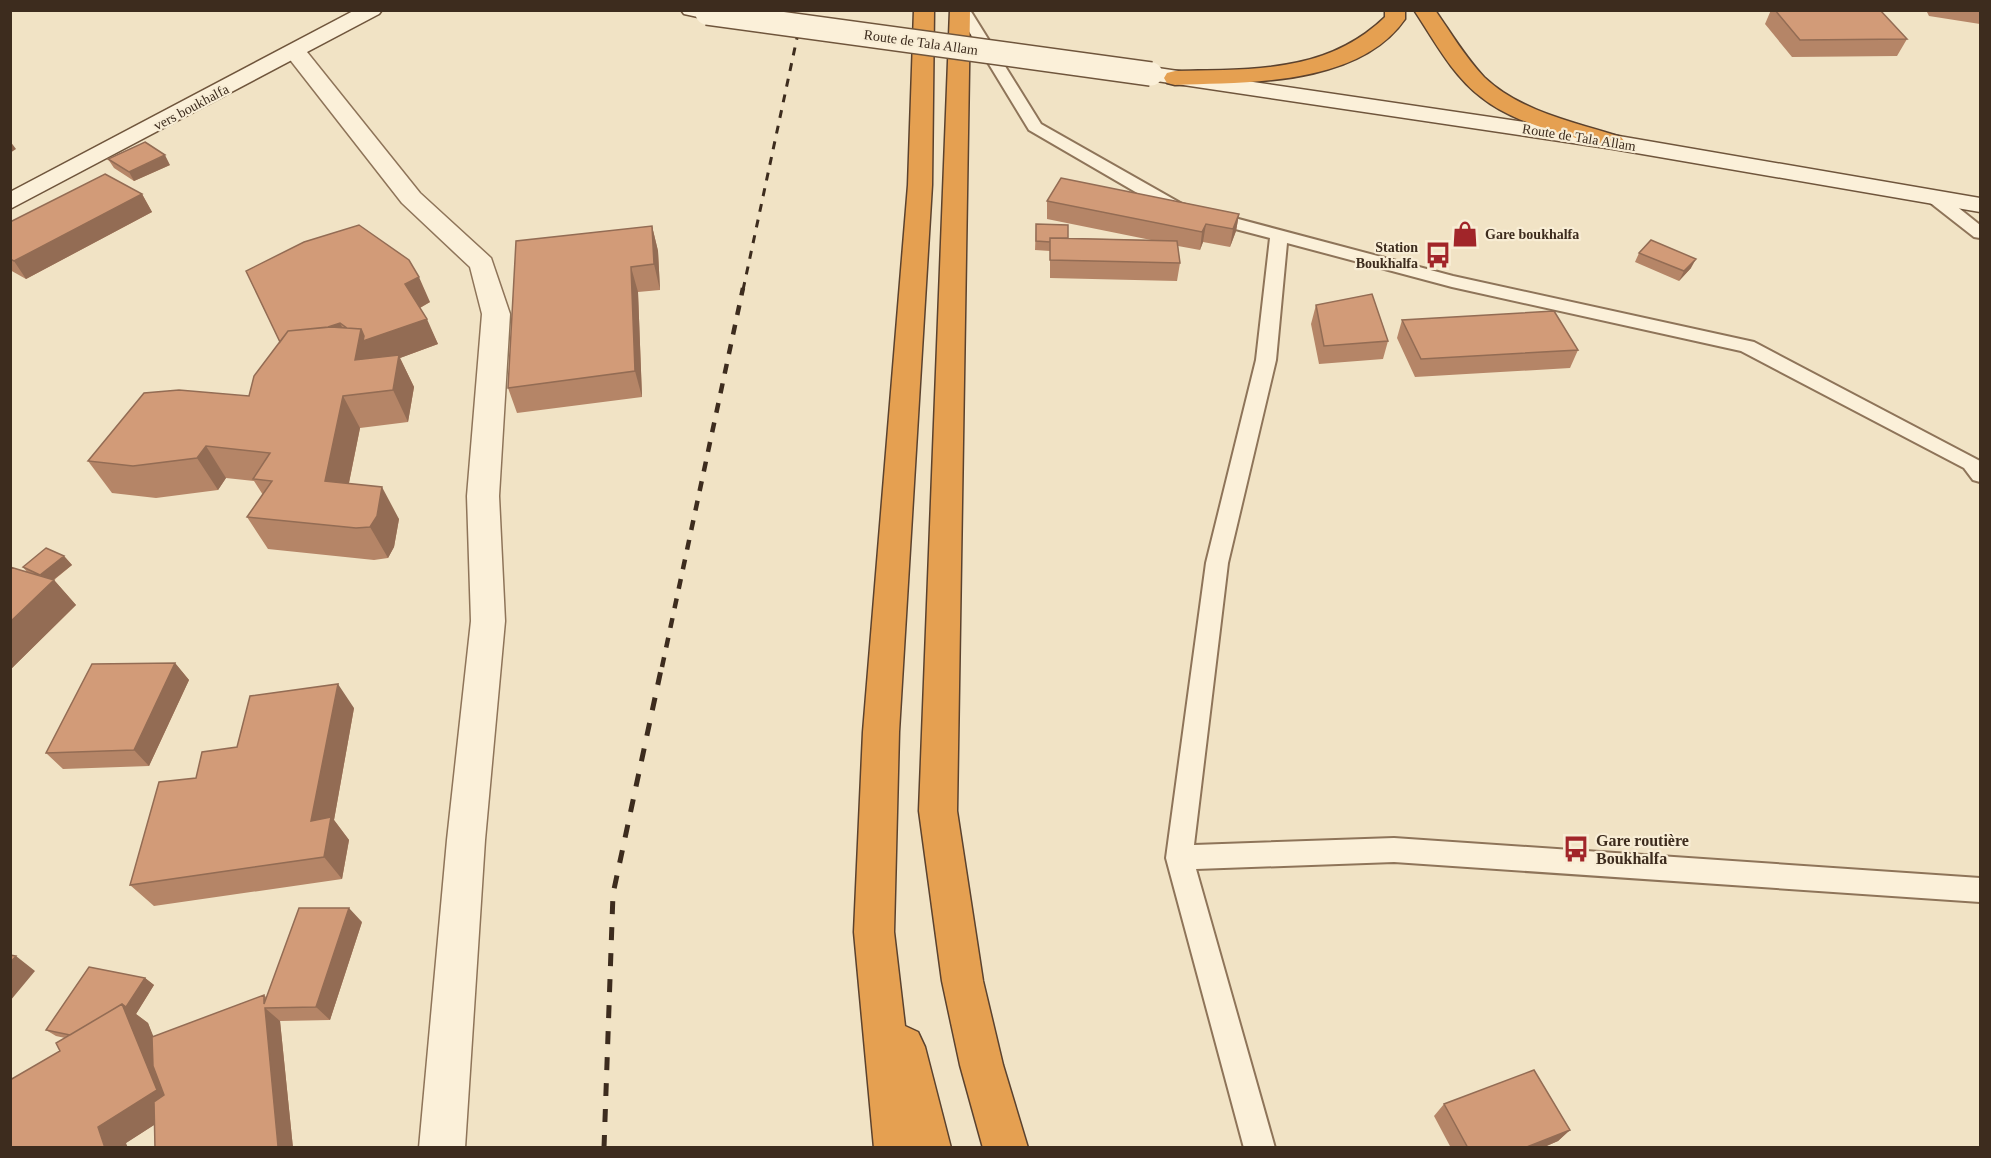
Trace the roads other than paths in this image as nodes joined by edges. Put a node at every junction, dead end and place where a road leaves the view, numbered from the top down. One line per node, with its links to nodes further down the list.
1 (372, 10): 7 (street, vers boukhalfa)
2 (924, 10): 18 (highway)
3 (961, 10): 14 (lane); 22 (highway)
4 (1395, 10): 8 (highway)
5 (1424, 10): 9 (highway)
6 (699, 12): 8 (street, Route de Tala Allam, bridge)
7 (295, 52): 11 (street, vers boukhalfa); 19 (street)
8 (1175, 78): 9 (street, Route de Tala Allam)
9 (1613, 142): 10 (street, Route de Tala Allam)
10 (1934, 197): 12 (street, Route de Tala Allam); 13 (lane)
11 (10, 202)
12 (1980, 205)
13 (1980, 233)
14 (1279, 234): 15 (lane); 16 (lane)
15 (1980, 475)
16 (1179, 858): 17 (lane); 23 (lane)
17 (1980, 890)
18 (874, 932): 20 (highway); 21 (highway)
19 (442, 1148)
20 (897, 1148)
21 (928, 1148)
22 (1006, 1148)
23 (1260, 1148)

